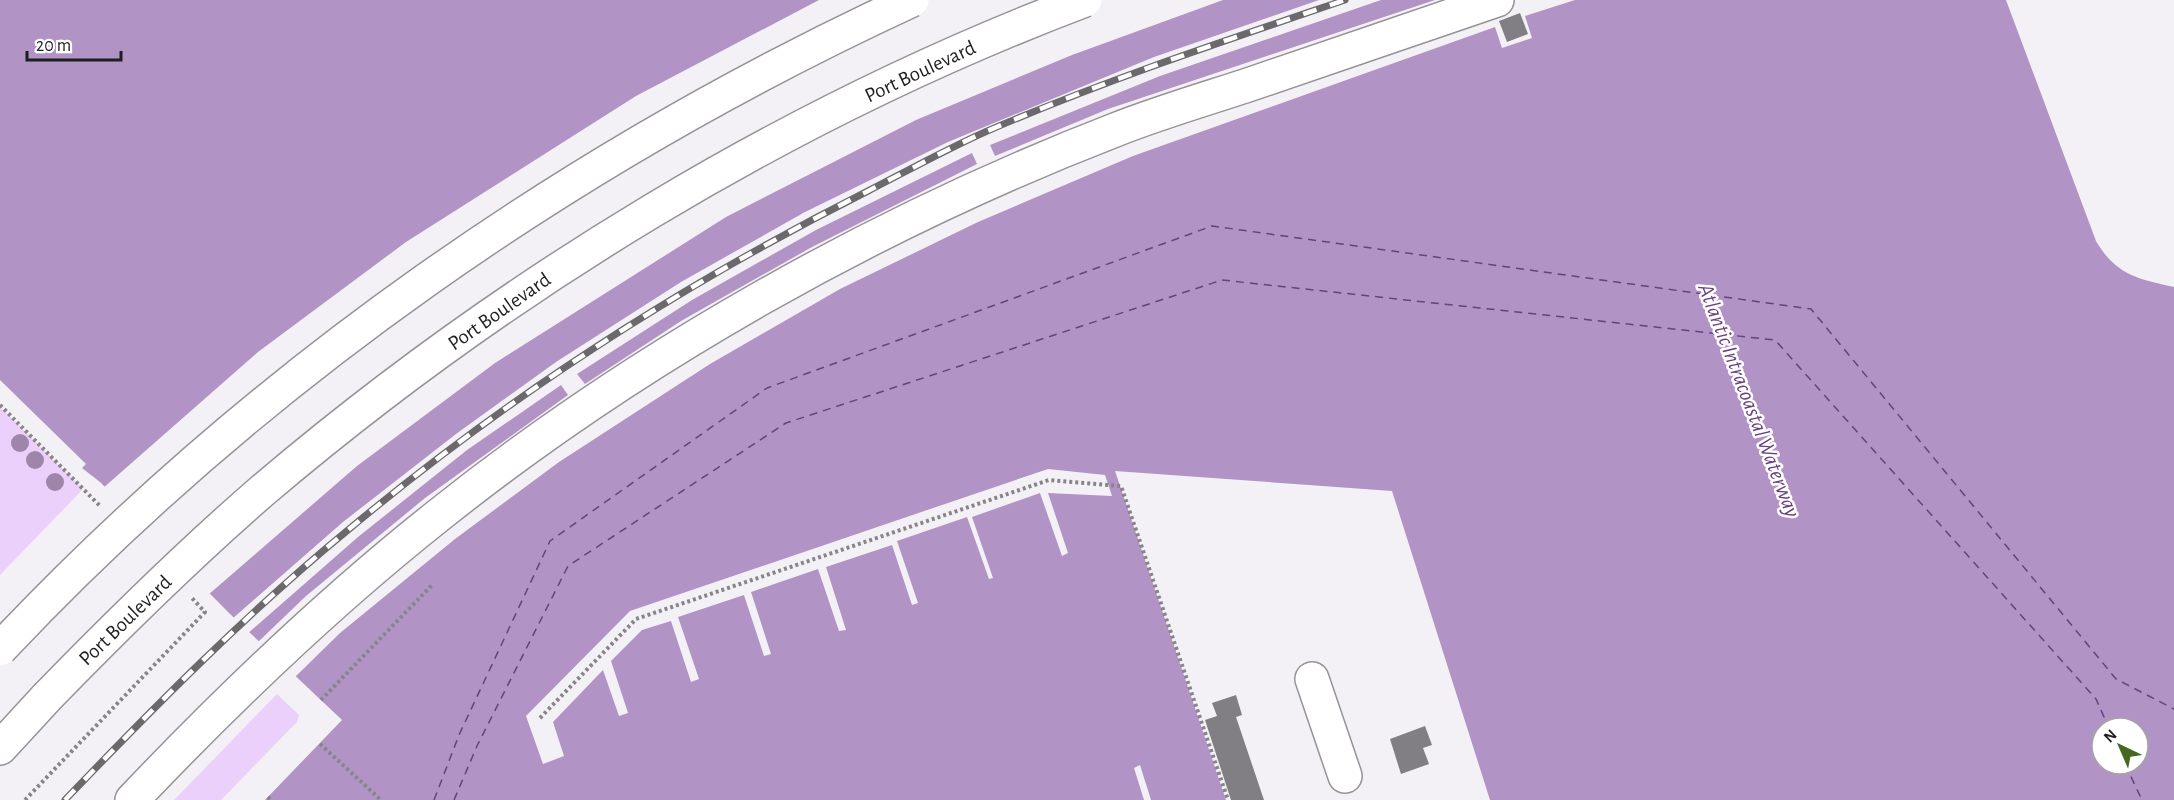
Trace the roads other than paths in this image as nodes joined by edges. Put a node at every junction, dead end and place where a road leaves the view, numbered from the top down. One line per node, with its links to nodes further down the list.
1 (912, 0): 4 (main road, bridge)
2 (1085, 0): 6 (main road, Port Boulevard, bridge)
3 (1497, 0): 8 (main road)
4 (0, 649)
5 (1312, 679): 7 (main road)
6 (0, 748)
7 (1345, 776)
8 (132, 800)

